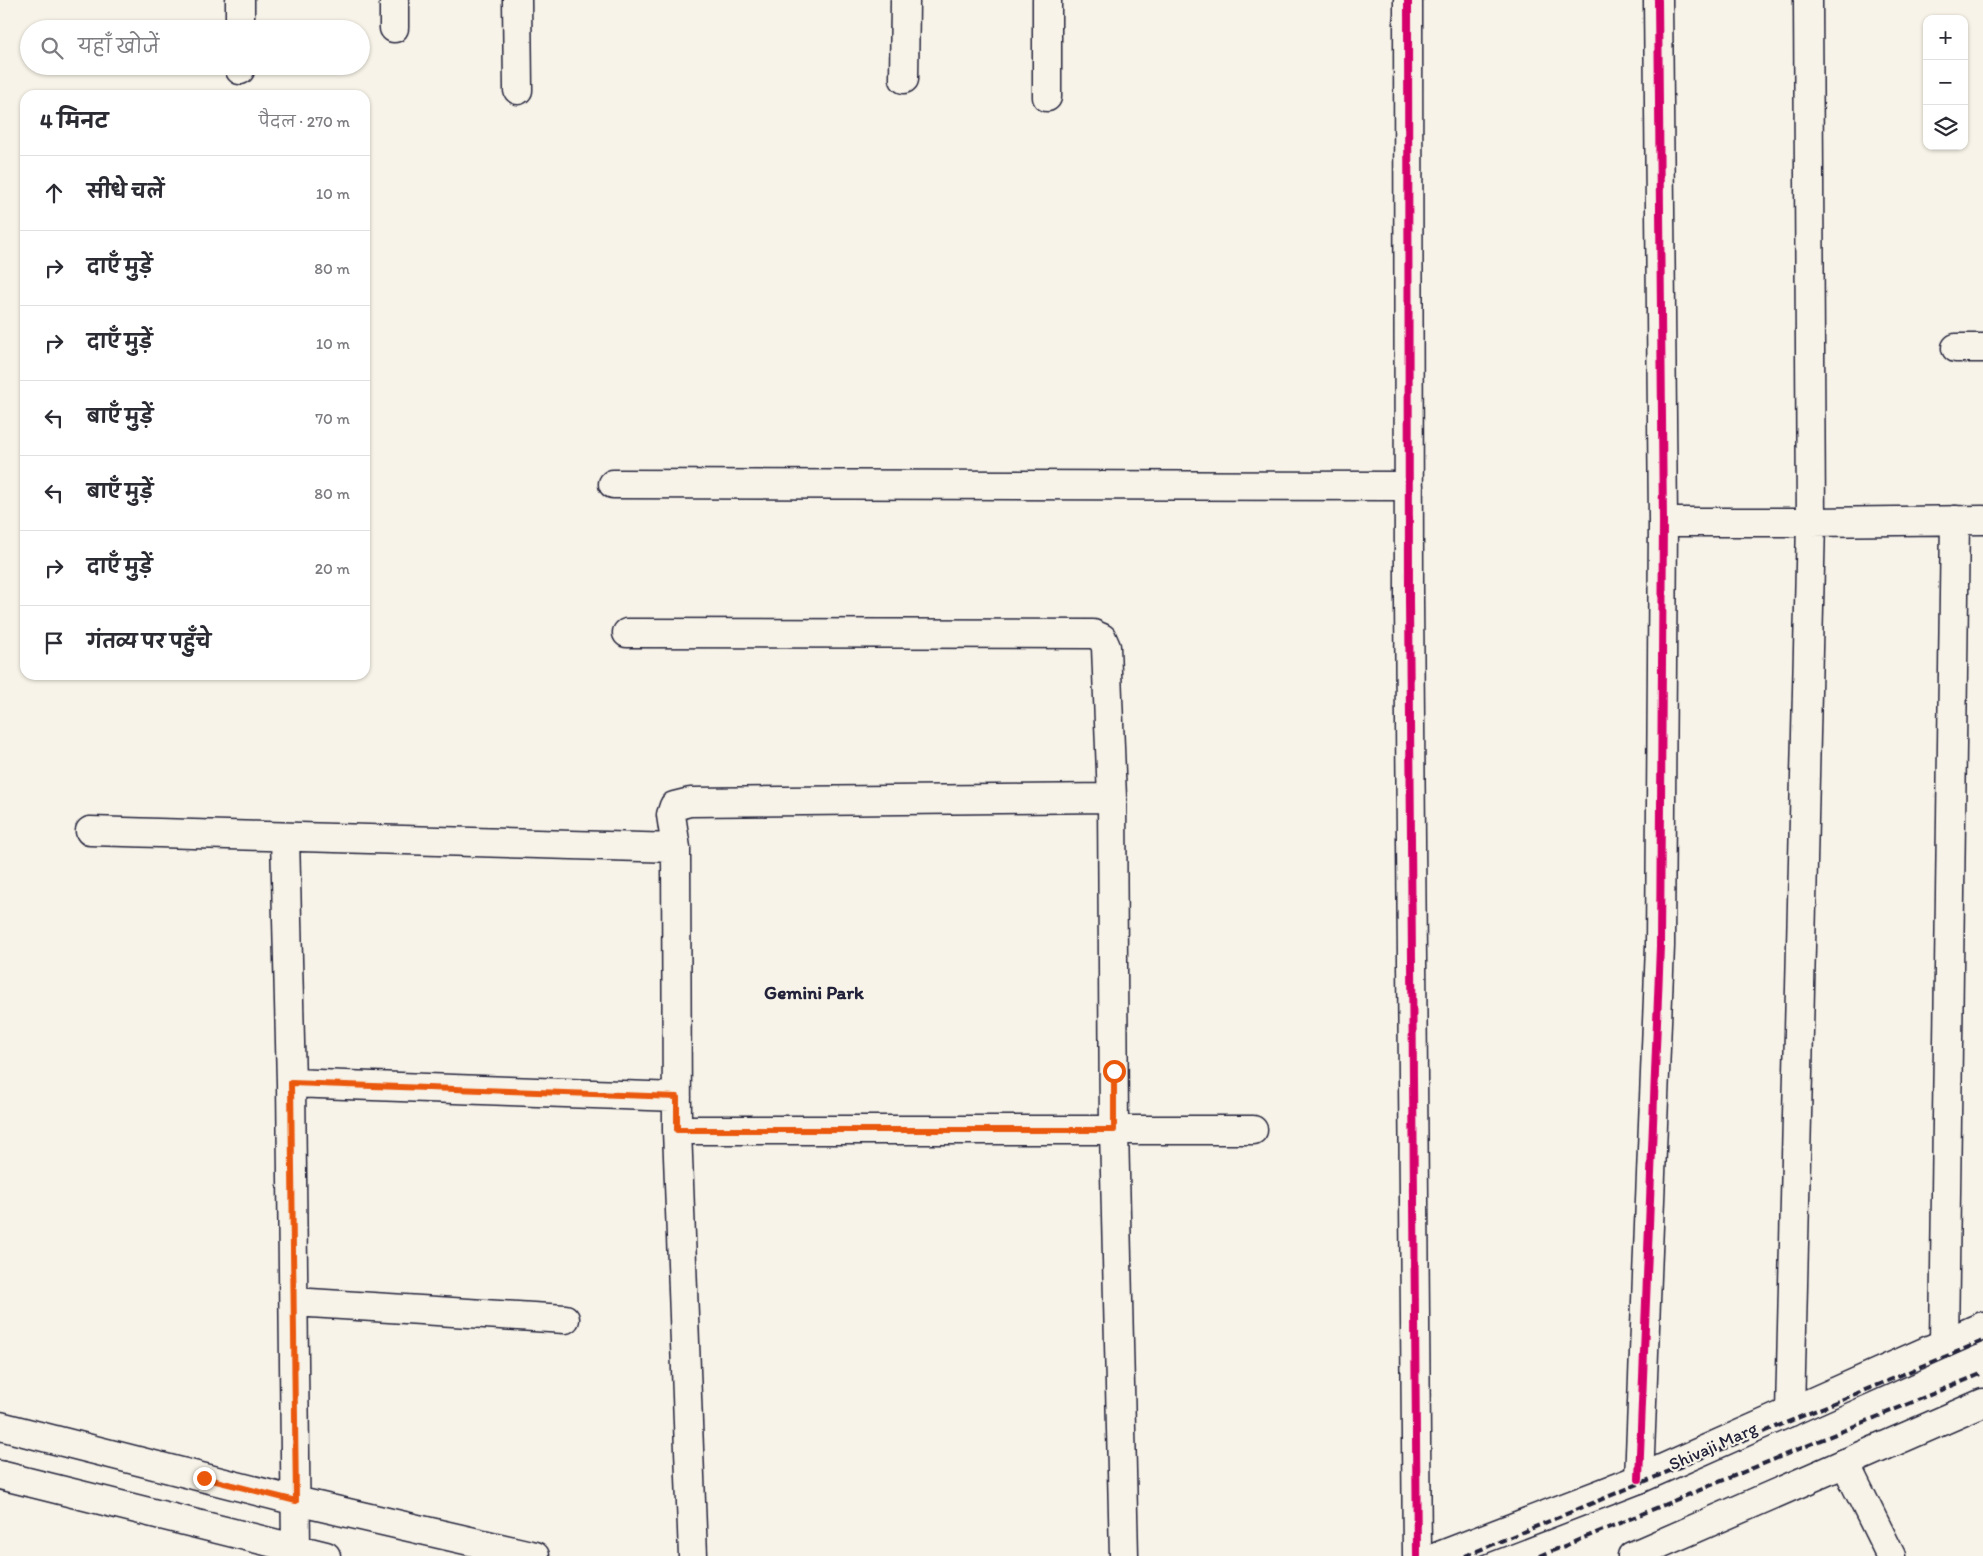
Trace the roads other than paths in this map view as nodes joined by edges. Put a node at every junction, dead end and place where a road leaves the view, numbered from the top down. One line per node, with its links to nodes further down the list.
1 (240, 0): 9 (street)
2 (394, 0): 10 (street)
3 (516, 0): 12 (street)
4 (905, 0): 11 (street)
5 (1047, 0): 13 (street)
6 (1408, 0): 17 (street)
7 (1658, 0): 20 (street)
8 (1808, 0): 21 (street)
9 (240, 20)
10 (394, 28)
11 (904, 79)
12 (518, 90)
13 (1047, 97)
14 (1956, 348): 15 (street)
15 (1983, 348)
16 (613, 484): 17 (street)
17 (1409, 486): 48 (street)
18 (1955, 520): 19 (street); 21 (street); 35 (street)
19 (1983, 520)
20 (1663, 522): 21 (street); 41 (street)
21 (1811, 522): 37 (street)
22 (627, 633): 23 (street)
23 (1112, 798): 26 (street); 30 (street)
24 (90, 831): 25 (street)
25 (285, 838): 26 (street); 27 (street)
26 (676, 848): 28 (street)
27 (291, 1083): 28 (street); 32 (street)
28 (677, 1097): 29 (street)
29 (677, 1130): 30 (street); 46 (street)
30 (1114, 1130): 31 (street); 47 (street)
31 (1253, 1130)
32 (294, 1302): 33 (street); 42 (street)
33 (565, 1320)
34 (1983, 1326): 35 (street, Shivaji Marg)
35 (1944, 1343): 37 (street, Shivaji Marg)
36 (1983, 1403): 39 (street)
37 (1790, 1412): 41 (street, Shivaji Marg)
38 (0, 1426): 42 (street)
39 (1846, 1463): 50 (street); 51 (street)
40 (0, 1474): 43 (street)
41 (1639, 1479): 49 (street, Shivaji Marg)
42 (296, 1501): 43 (street); 45 (street)
43 (296, 1548): 44 (street)
44 (326, 1556)
45 (535, 1556)
46 (693, 1556)
47 (1124, 1556)
48 (1417, 1556)
49 (1439, 1556)
50 (1632, 1556)
51 (1891, 1556)

